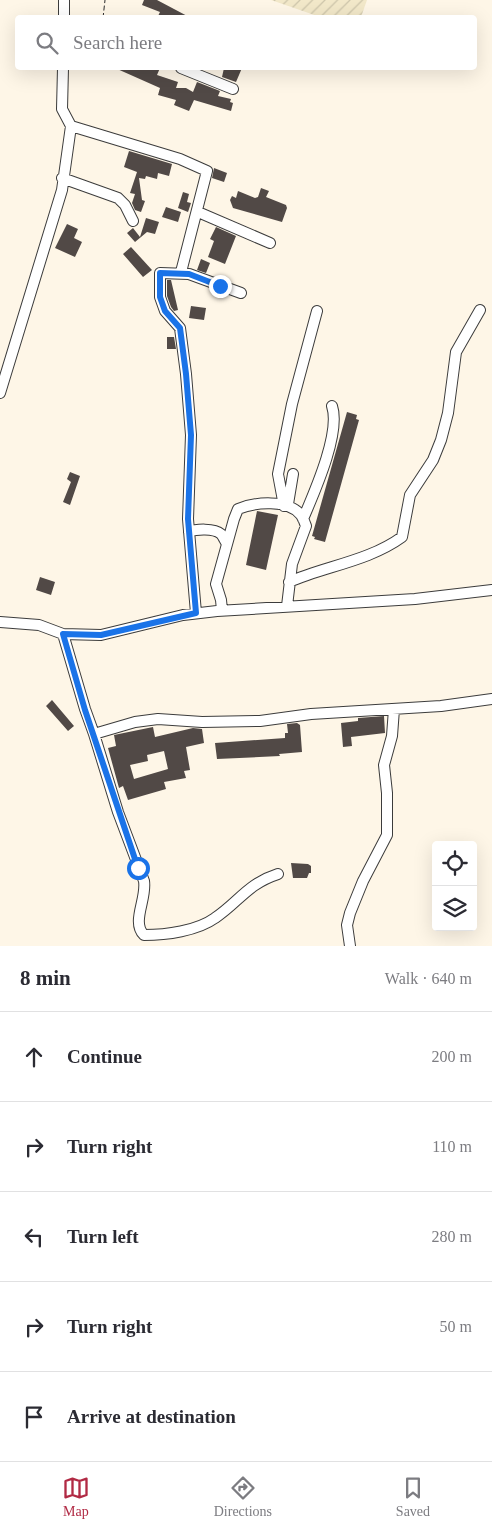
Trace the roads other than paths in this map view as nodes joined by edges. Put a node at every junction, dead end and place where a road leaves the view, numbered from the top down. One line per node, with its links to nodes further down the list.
1 (64, 0): 2 (street)
2 (64, 15)
3 (63, 70): 6 (street)
4 (186, 70): 5 (street)
5 (233, 89)
6 (71, 126): 7 (street); 8 (street)
7 (62, 178): 9 (street); 15 (street)
8 (198, 212): 10 (street); 11 (street)
9 (133, 221)
10 (270, 243)
11 (181, 272): 12 (street); 20 (street)
12 (241, 293)
13 (480, 310): 22 (street)
14 (318, 311): 18 (street)
15 (0, 393)
16 (332, 406): 19 (street)
17 (293, 474): 18 (street)
18 (286, 507): 19 (street); 21 (street)
19 (303, 519): 22 (street)
20 (189, 532): 21 (street); 26 (street)
21 (227, 544): 25 (street)
22 (289, 582): 24 (street)
23 (492, 590): 24 (street)
24 (286, 606): 25 (street)
25 (222, 610): 26 (street)
26 (196, 613): 28 (street)
27 (0, 622): 28 (street)
28 (63, 634): 31 (street)
29 (492, 698): 30 (street)
30 (394, 709): 31 (street); 33 (street)
31 (94, 734): 32 (street)
32 (278, 874)
33 (350, 946)

